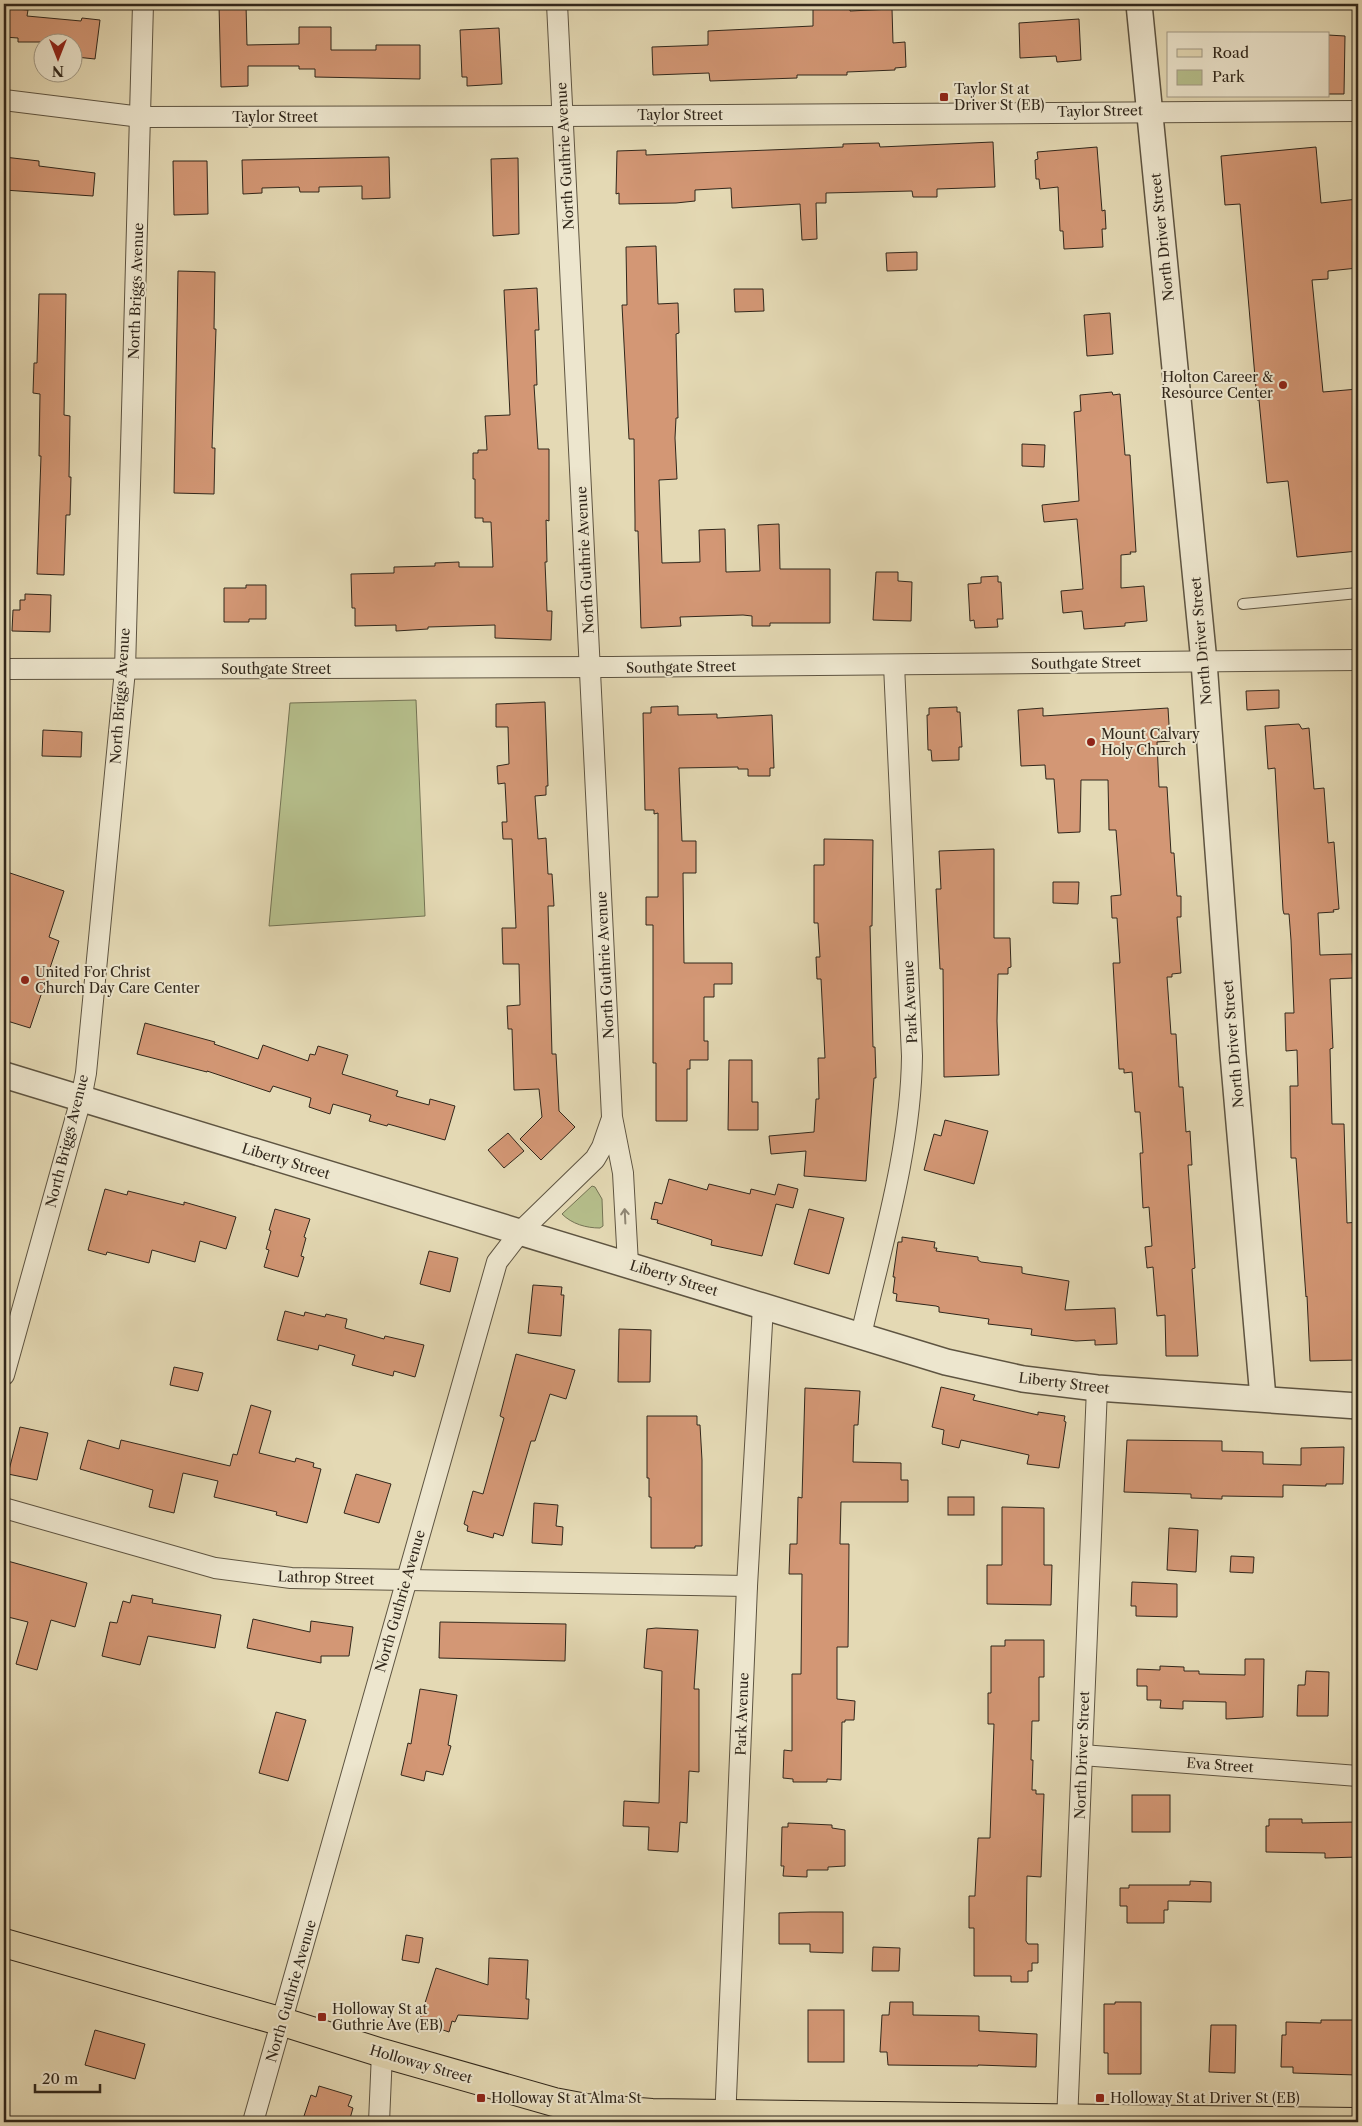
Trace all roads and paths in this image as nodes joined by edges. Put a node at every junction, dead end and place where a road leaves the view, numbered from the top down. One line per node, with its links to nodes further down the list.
1 (143, 4): 8 (street, North Briggs Avenue)
2 (557, 4): 7 (street, North Guthrie Avenue)
3 (1139, 4): 5 (street, North Driver Street)
4 (4, 100): 8 (street, Taylor Street)
5 (1150, 111): 6 (street, Taylor Street); 7 (street, Taylor Street); 12 (street, North Driver Street)
6 (1358, 111)
7 (563, 116): 8 (street, Taylor Street); 14 (street, North Guthrie Avenue)
8 (141, 117): 16 (street, North Briggs Avenue)
9 (1358, 593): 10 (lane)
10 (1243, 604)
11 (1358, 660): 12 (street, Southgate Street)
12 (1204, 662): 13 (street, Southgate Street); 26 (street, North Driver Street)
13 (894, 665): 14 (street, Southgate Street); 23 (street, Park Avenue)
14 (590, 667): 16 (street, Southgate Street); 19 (street, North Guthrie Avenue)
15 (4, 669): 16 (street, Southgate Street)
16 (124, 670): 18 (street, North Briggs Avenue)
17 (4, 1075): 18 (street, Liberty Street)
18 (81, 1099): 20 (street, Liberty Street); 24 (street, North Briggs Avenue)
19 (612, 1117): 20 (street, North Guthrie Avenue); 21 (street, North Guthrie Avenue, one-way to 19)
20 (521, 1231): 21 (street, Liberty Street); 29 (street, North Guthrie Avenue)
21 (628, 1264): 22 (street, Liberty Street)
22 (763, 1306): 23 (street, Liberty Street); 30 (street, Park Avenue)
23 (861, 1335): 25 (street, Liberty Street)
24 (4, 1375)
25 (1097, 1388): 26 (street, Liberty Street); 31 (street, North Driver Street)
26 (1263, 1398): 27 (street, Liberty Street)
27 (1358, 1406)
28 (4, 1508): 29 (street, Lathrop Street)
29 (406, 1580): 30 (street, Lathrop Street); 34 (street, North Guthrie Avenue)
30 (747, 1586): 36 (street, Park Avenue)
31 (1082, 1754): 32 (street, Eva Street); 37 (street, North Driver Street)
32 (1358, 1776)
33 (4, 1943): 34 (main road, Holloway Street)
34 (283, 2022): 35 (main road, Holloway Street); 38 (street, North Guthrie Avenue)
35 (382, 2053): 36 (main road, Holloway Street); 39 (street)
36 (725, 2118): 37 (main road, Holloway Street)
37 (1068, 2120): 40 (main road, Holloway Street)
38 (253, 2122)
39 (379, 2122)
40 (1358, 2122)

